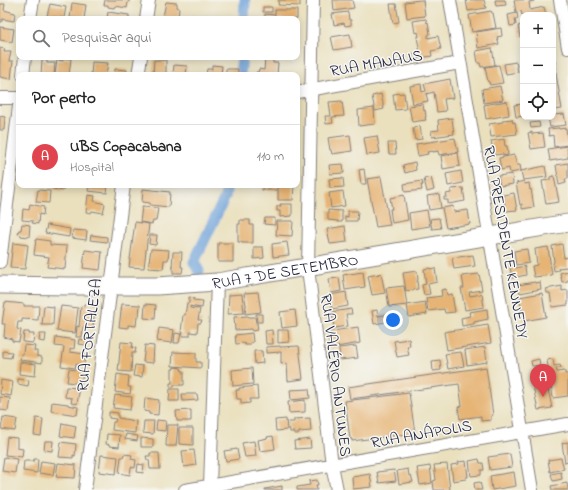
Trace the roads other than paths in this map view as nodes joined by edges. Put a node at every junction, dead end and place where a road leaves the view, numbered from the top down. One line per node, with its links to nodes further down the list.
1 (33, 0): 6 (street)
2 (149, 0): 7 (street)
3 (313, 0): 14 (street, RUA VALÉRIO ANTUNES)
4 (450, 0): 11 (street, RUA PRESIDENTE KENNEDY)
5 (560, 0): 8 (street)
6 (30, 16)
7 (146, 16)
8 (568, 48)
9 (25, 60): 12 (street)
10 (140, 60): 13 (street)
11 (460, 63): 14 (street, RUA MANAUS); 21 (street, RUA PRESIDENTE KENNEDY)
12 (23, 72)
13 (138, 72)
14 (311, 90): 15 (street, RUA MANAUS); 23 (street, RUA VALÉRIO ANTUNES)
15 (300, 92)
16 (0, 98): 17 (street)
17 (16, 98)
18 (16, 131): 22 (street)
19 (124, 188): 26 (street, RUA FORTALEZA)
20 (568, 224): 21 (street, RUA 7 DE SETEMBRO)
21 (490, 237): 23 (street, RUA 7 DE SETEMBRO); 28 (street, RUA PRESIDENTE KENNEDY)
22 (0, 262)
23 (308, 268): 24 (street, RUA 7 DE SETEMBRO); 29 (street, RUA VALÉRIO ANTUNES)
24 (217, 282): 26 (street, RUA 7 DE SETEMBRO); 30 (street)
25 (0, 285): 26 (street, RUA 7 DE SETEMBRO)
26 (111, 286): 31 (street, RUA FORTALEZA)
27 (568, 424): 28 (street, RUA ANÁPOLIS)
28 (522, 432): 29 (street, RUA ANÁPOLIS); 34 (street, RUA PRESIDENTE KENNEDY)
29 (332, 465): 30 (street, RUA ANÁPOLIS); 33 (street, RUA VALÉRIO ANTUNES)
30 (211, 488): 32 (street, RUA ANÁPOLIS)
31 (85, 490)
32 (185, 490)
33 (337, 490)
34 (532, 490)

